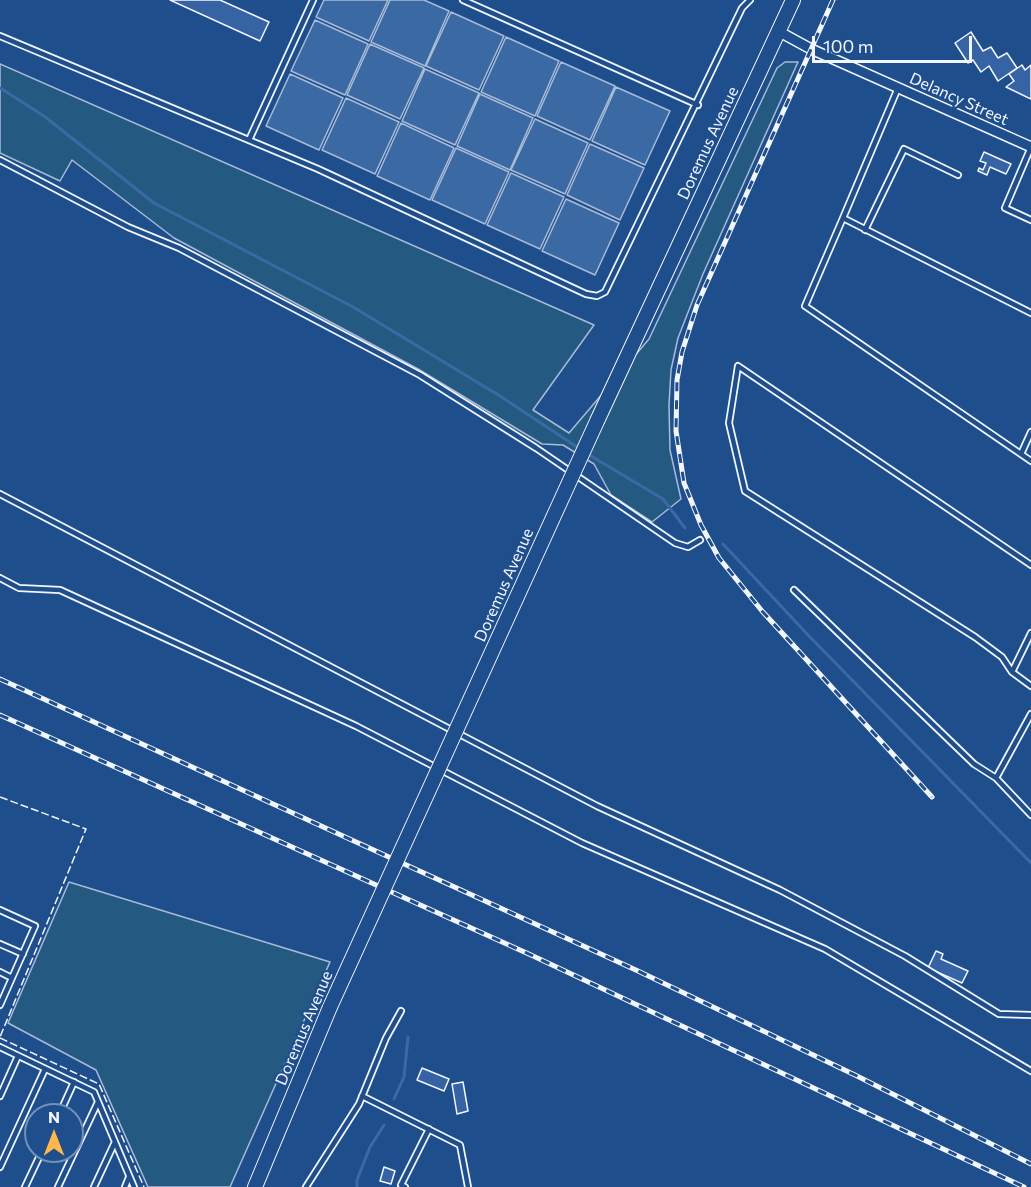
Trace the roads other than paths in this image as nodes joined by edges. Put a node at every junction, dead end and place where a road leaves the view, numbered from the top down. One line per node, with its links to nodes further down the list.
1 (313, 0): 9 (lane)
2 (462, 0): 8 (lane)
3 (750, 0): 8 (lane)
4 (793, 0): 5 (main road, Doremus Avenue)
5 (778, 31): 7 (street, Delancy Street); 58 (main road, Doremus Avenue, bridge)
6 (0, 36): 9 (lane)
7 (898, 88): 10 (street, Delancy Street); 13 (lane)
8 (698, 105): 9 (lane)
9 (249, 140)
10 (1031, 147): 14 (lane)
11 (0, 160): 21 (lane)
12 (958, 175): 15 (lane)
13 (843, 218): 15 (lane); 18 (lane)
14 (1031, 220)
15 (866, 230): 16 (lane)
16 (1031, 313)
17 (1031, 432): 18 (lane)
18 (1021, 454): 19 (lane)
19 (1031, 461)
20 (0, 494): 38 (lane)
21 (700, 540)
22 (1031, 565): 26 (lane)
23 (0, 578): 42 (lane)
24 (794, 590): 29 (lane)
25 (1031, 633): 26 (lane)
26 (1012, 672): 27 (lane)
27 (1031, 686)
28 (1031, 714): 29 (lane)
29 (996, 778): 30 (lane)
30 (1031, 815)
31 (0, 910): 33 (lane)
32 (0, 944): 33 (lane)
33 (22, 954): 35 (lane)
34 (0, 972): 35 (lane)
35 (12, 978): 36 (lane)
36 (0, 1005)
37 (401, 1011): 45 (lane)
38 (1031, 1015)
39 (0, 1047): 40 (lane)
40 (18, 1056): 41 (lane); 44 (lane)
41 (45, 1069): 43 (lane); 51 (lane)
42 (1031, 1071)
43 (75, 1082): 46 (lane); 47 (lane)
44 (0, 1096)
45 (362, 1096): 48 (lane); 59 (lane)
46 (99, 1102): 49 (lane); 54 (lane)
47 (65, 1103)
48 (429, 1129): 60 (lane); 61 (lane)
49 (115, 1142): 52 (lane); 55 (lane)
50 (36, 1163): 53 (lane)
51 (0, 1167)
52 (129, 1177): 56 (lane); 57 (lane)
53 (25, 1187)
54 (58, 1187)
55 (94, 1187)
56 (125, 1187)
57 (134, 1187)
58 (255, 1187)
59 (306, 1187)
60 (405, 1187)
61 (468, 1187)

